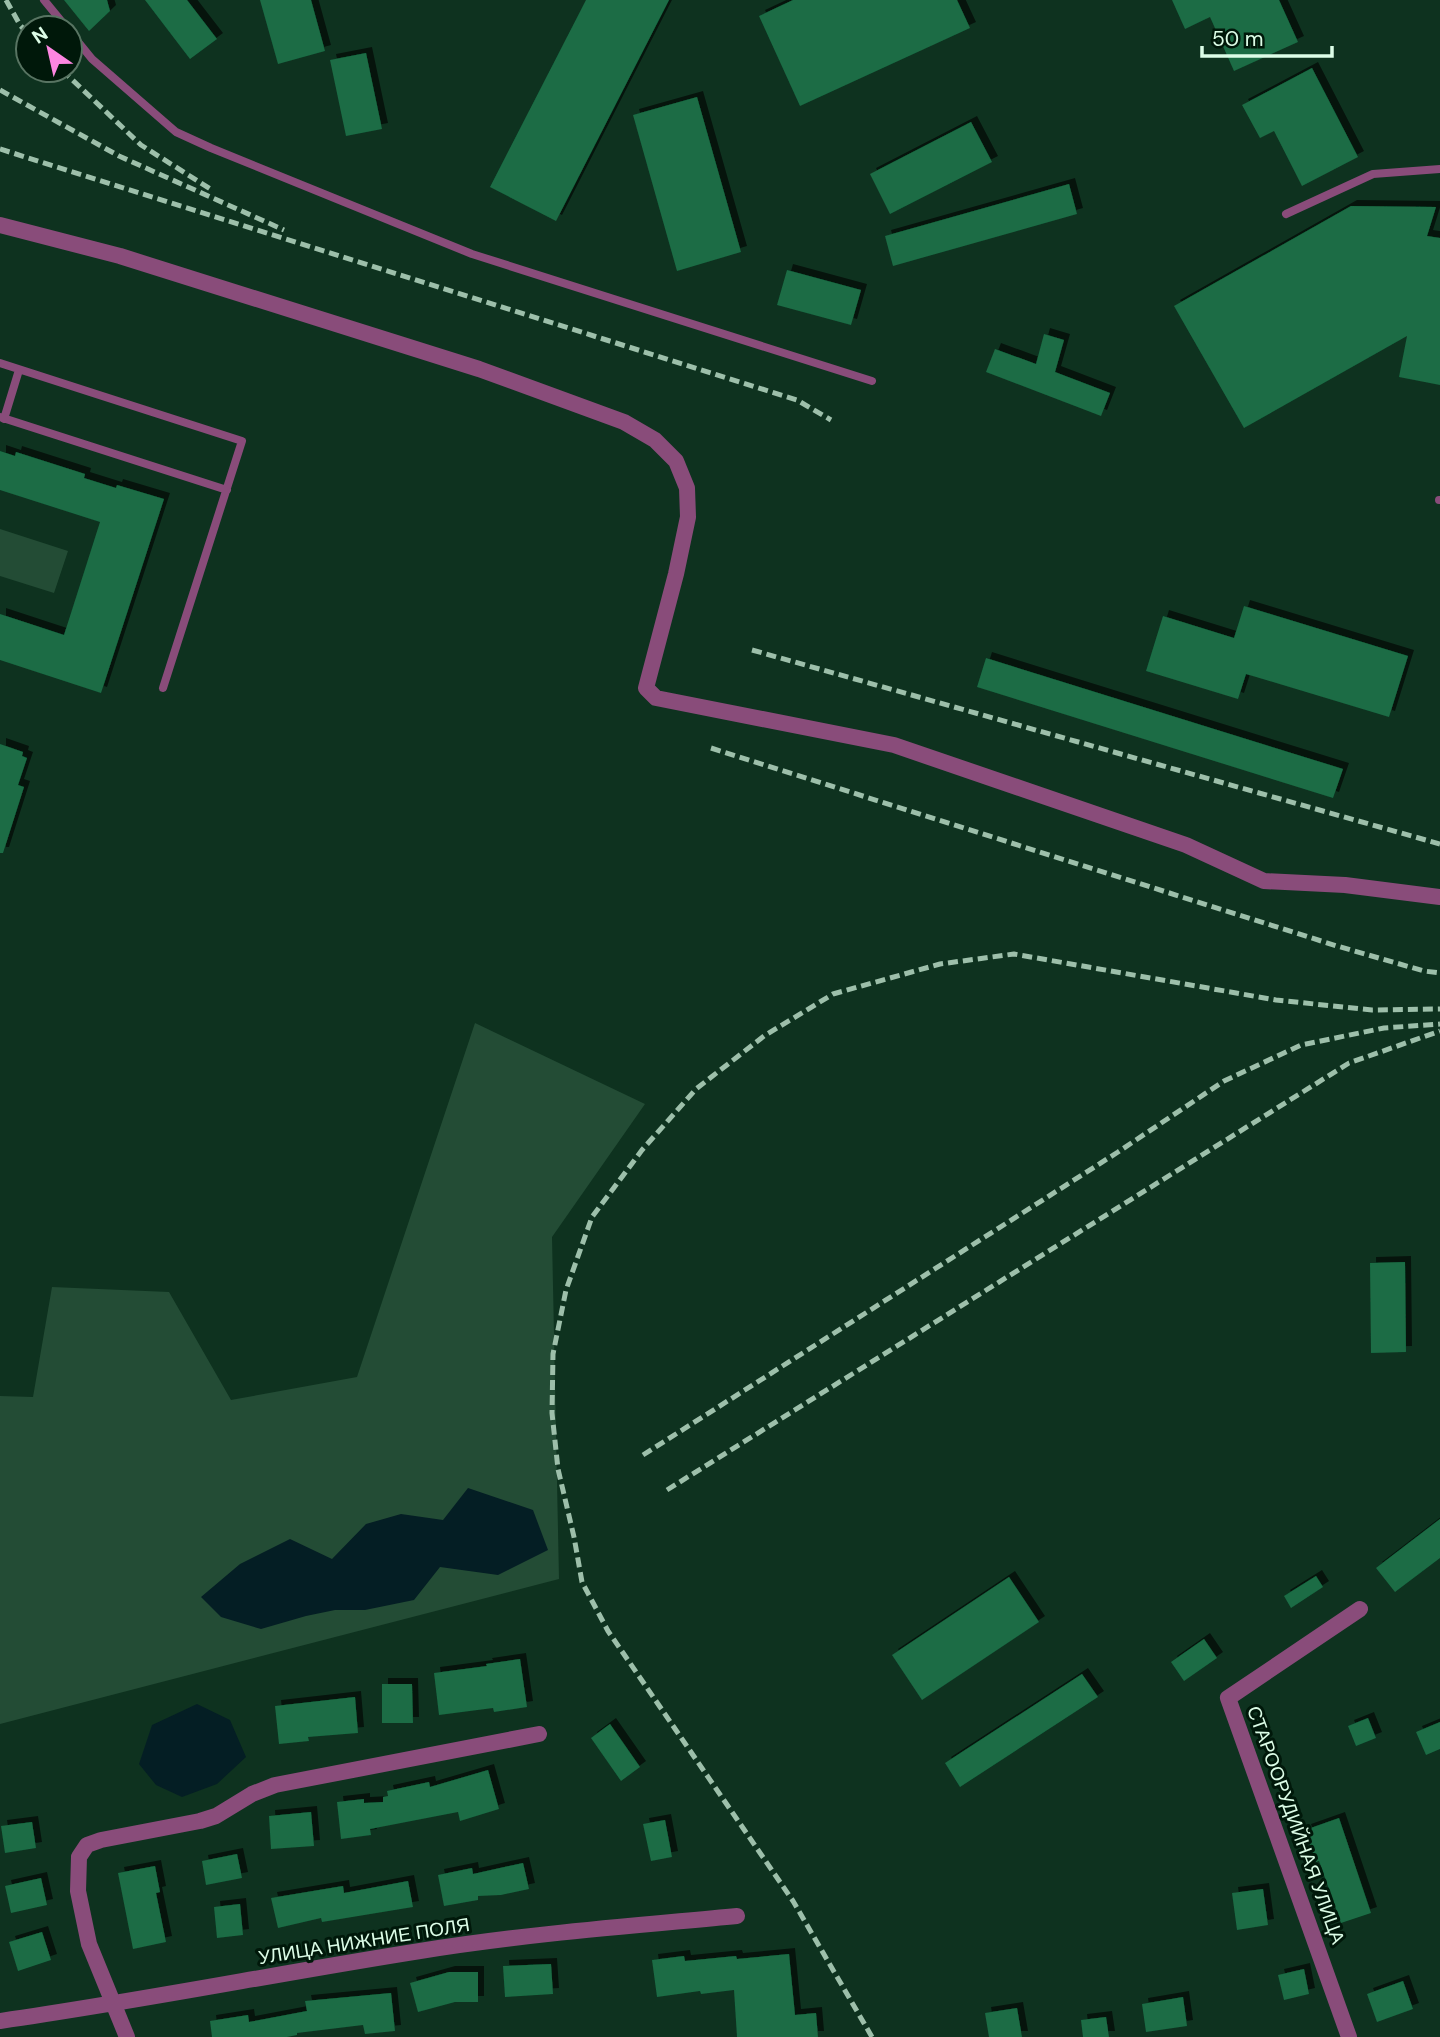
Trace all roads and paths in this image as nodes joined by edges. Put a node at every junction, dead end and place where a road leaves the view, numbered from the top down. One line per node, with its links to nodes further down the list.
1 (44, 0): 2 (lane)
2 (55, 14)
3 (84, 49): 9 (lane)
4 (1440, 169): 5 (lane)
5 (1286, 214)
6 (0, 225): 13 (street)
7 (0, 363): 8 (lane)
8 (19, 370): 10 (lane); 11 (lane)
9 (872, 381)
10 (2, 418): 11 (lane)
11 (227, 490): 12 (lane)
12 (163, 688)
13 (1440, 897)
14 (1360, 1609): 19 (street, СТАРООРУДИЙНАЯ УЛИЦА)
15 (539, 1734): 17 (street)
16 (737, 1916): 17 (street, УЛИЦА НИЖНИЕ ПОЛЯ)
17 (113, 2005): 18 (street, УЛИЦА НИЖНИЕ ПОЛЯ); 20 (street)
18 (0, 2021)
19 (1344, 2036)
20 (127, 2037)

